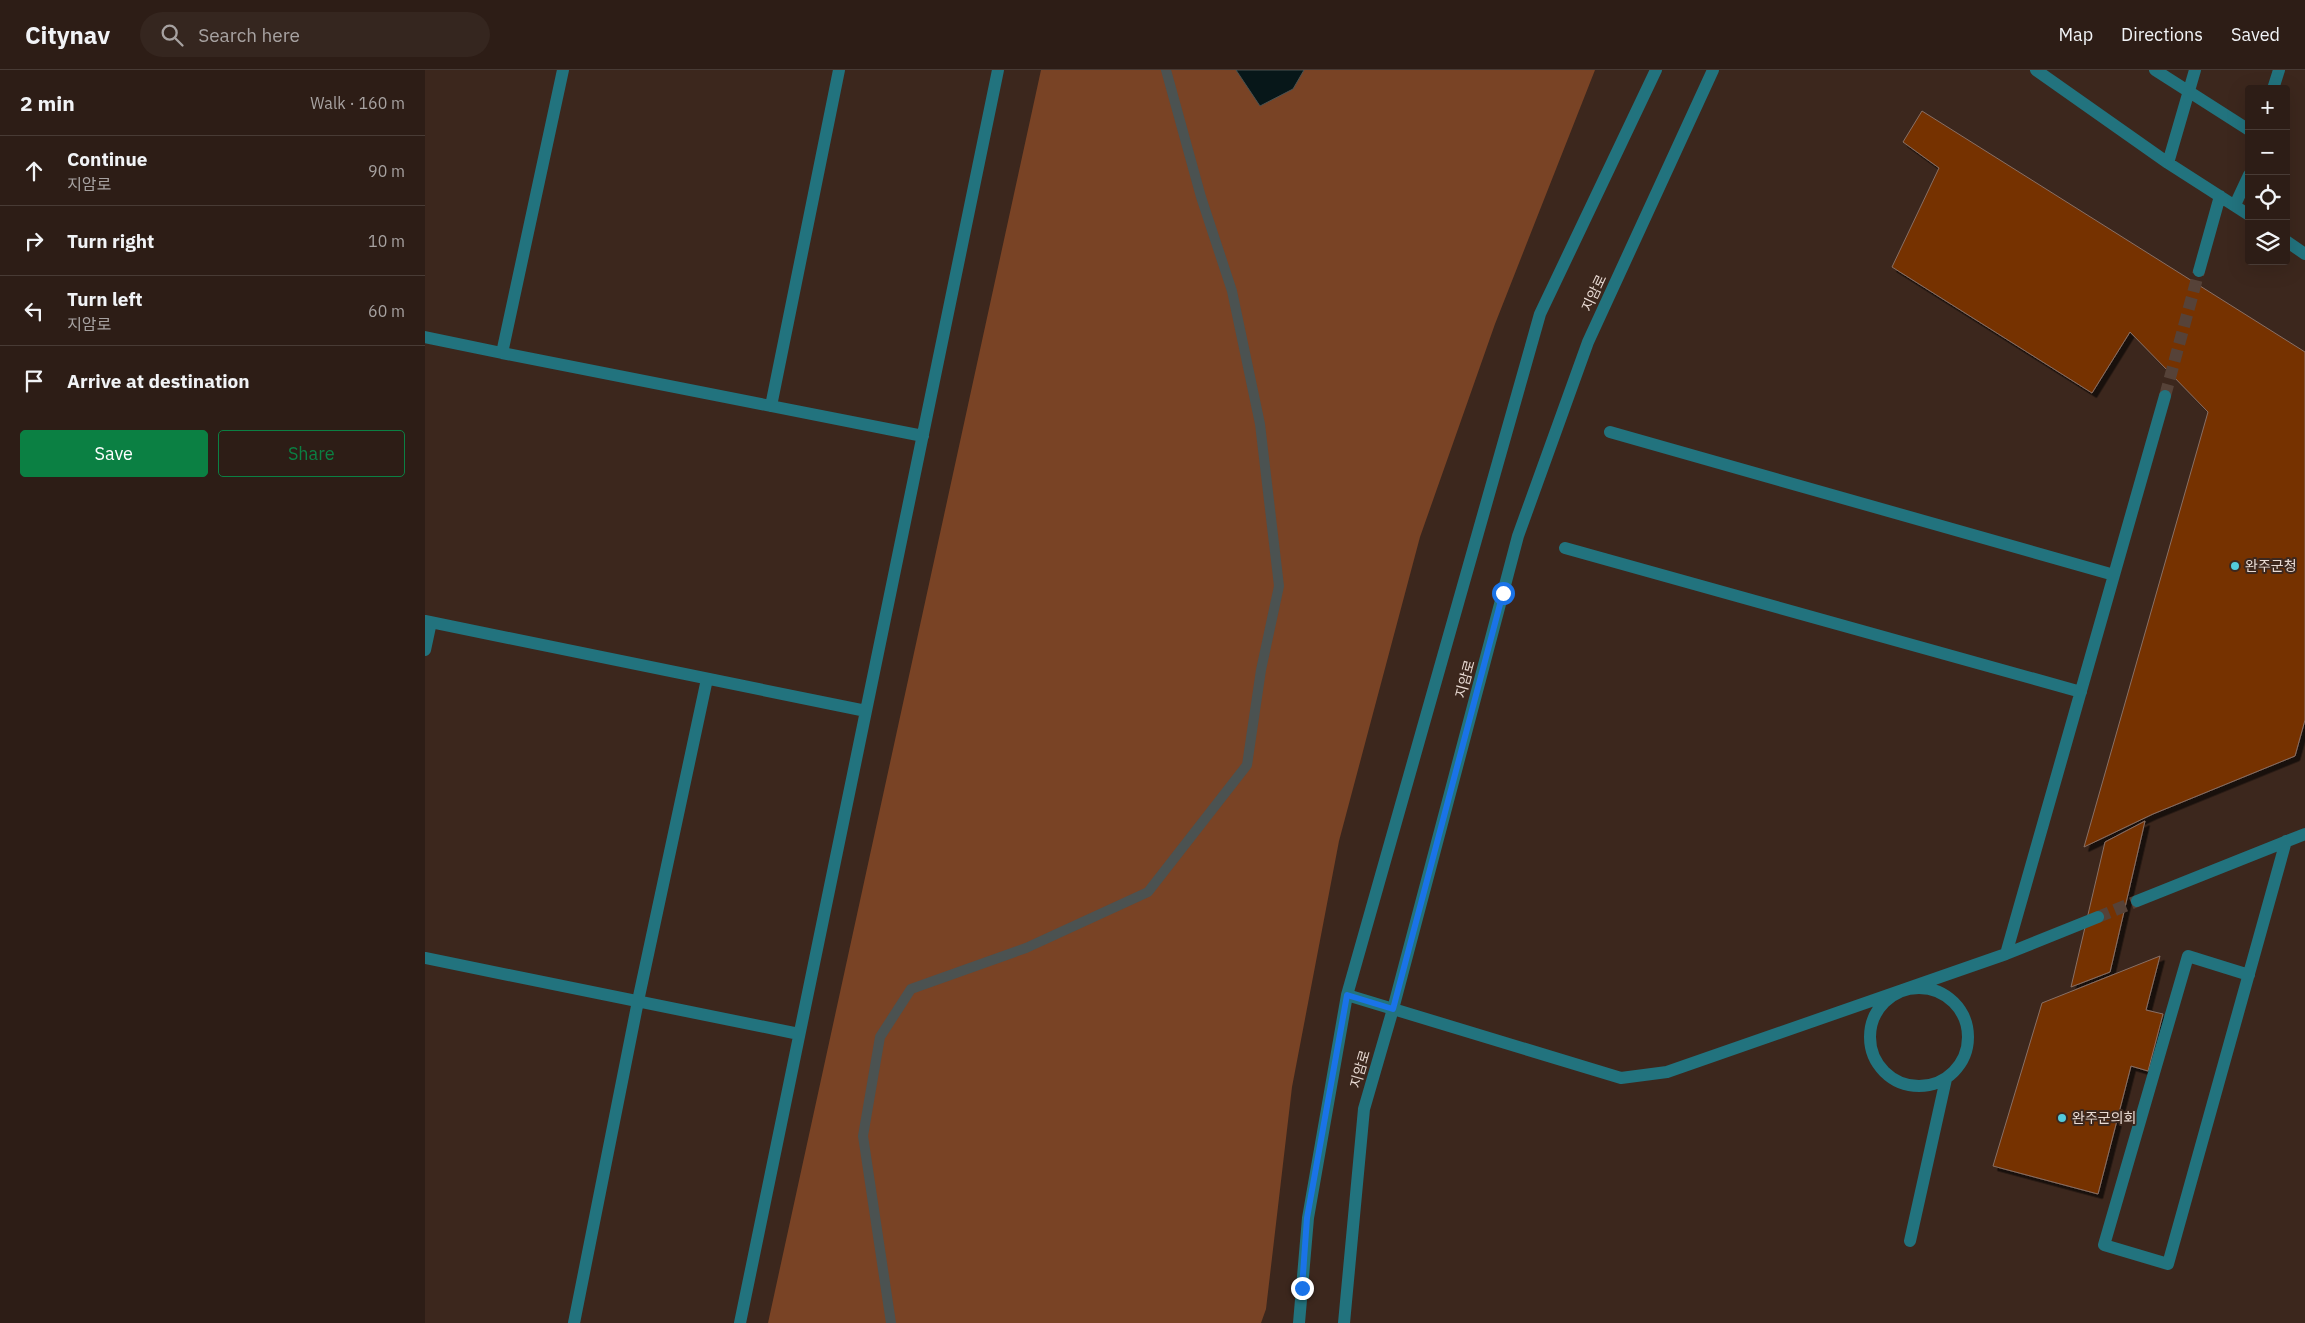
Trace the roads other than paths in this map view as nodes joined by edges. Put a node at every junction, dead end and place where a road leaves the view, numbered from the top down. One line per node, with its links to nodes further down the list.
1 (563, 70): 22 (street)
2 (839, 70): 24 (street)
3 (999, 70): 26 (street)
4 (1657, 70): 42 (street, 지암로)
5 (1713, 70): 44 (street, 지암로)
6 (2036, 70): 13 (street)
7 (2155, 70): 11 (street)
8 (2195, 70): 11 (street)
9 (2279, 70): 10 (street)
10 (2274, 85)
11 (2189, 91): 12 (street); 13 (street)
12 (2245, 127)
13 (2168, 163): 15 (street)
14 (2245, 184): 16 (street)
15 (2220, 196): 16 (street); 20 (street)
16 (2235, 205): 17 (street)
17 (2245, 211)
18 (2290, 244): 19 (street)
19 (2305, 254)
20 (2199, 271)
21 (425, 337): 22 (street)
22 (502, 354): 24 (street)
23 (2165, 396): 28 (street)
24 (771, 406): 26 (street)
25 (1610, 432): 28 (street)
26 (923, 436): 33 (street)
27 (1565, 548): 32 (street)
28 (2114, 575): 32 (street)
29 (428, 622): 30 (street); 31 (street)
30 (425, 650)
31 (707, 679): 33 (street); 43 (street)
32 (2081, 692): 38 (street)
33 (866, 711): 45 (street)
34 (2305, 834): 35 (street)
35 (2286, 841): 36 (street); 40 (street)
36 (2137, 901)
37 (2098, 917): 38 (street)
38 (2006, 954): 41 (street)
39 (425, 958): 43 (street)
40 (2249, 975): 40 (street)
41 (1903, 990): 44 (street); 46 (street); 46 (street)
42 (1347, 995): 44 (street); 50 (street, 지암로)
43 (638, 1001): 45 (street); 48 (street)
44 (1393, 1009): 51 (street, 지암로)
45 (799, 1034): 49 (street)
46 (1946, 1078): 47 (street)
47 (1910, 1241)
48 (574, 1323)
49 (740, 1323)
50 (1299, 1323)
51 (1344, 1323)

